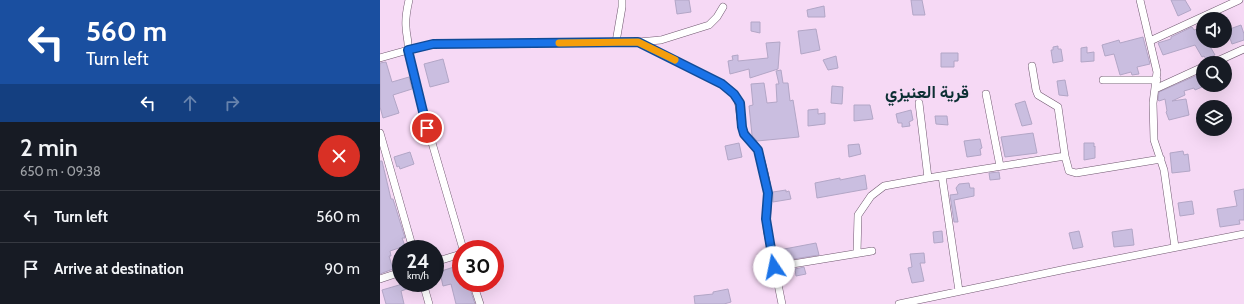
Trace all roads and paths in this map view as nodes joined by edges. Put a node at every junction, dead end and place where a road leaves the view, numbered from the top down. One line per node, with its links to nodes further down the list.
1 (409, 0): 10 (street)
2 (622, 0): 7 (street)
3 (1140, 0): 6 (street)
4 (1240, 0): 6 (street)
5 (723, 6): 8 (street)
6 (1150, 41): 16 (street)
7 (616, 42): 8 (street); 10 (street)
8 (638, 42): 33 (street)
9 (1244, 49): 11 (street)
10 (408, 50): 12 (street); 29 (street)
11 (1228, 56)
12 (380, 58)
13 (1032, 66): 21 (street)
14 (1196, 70): 17 (street)
15 (1103, 80): 16 (street)
16 (1157, 80): 17 (street)
17 (1155, 89): 23 (street)
18 (986, 94): 24 (street)
19 (919, 103): 26 (street)
20 (380, 133): 22 (street)
21 (1065, 156): 23 (street); 24 (street)
22 (383, 158): 28 (street)
23 (1161, 159): 30 (street)
24 (1000, 166): 25 (street)
25 (942, 176): 26 (street); 36 (street)
26 (928, 178): 32 (street)
27 (1244, 234): 30 (street)
28 (410, 240)
29 (460, 240)
30 (1175, 247): 36 (street)
31 (872, 251): 32 (street)
32 (857, 253): 33 (street)
33 (774, 267): 41 (street)
34 (392, 275): 35 (street)
35 (380, 279)
36 (959, 291): 42 (street)
37 (426, 292): 39 (street)
38 (476, 292): 40 (street)
39 (429, 304)
40 (480, 304)
41 (782, 304)
42 (899, 304)

